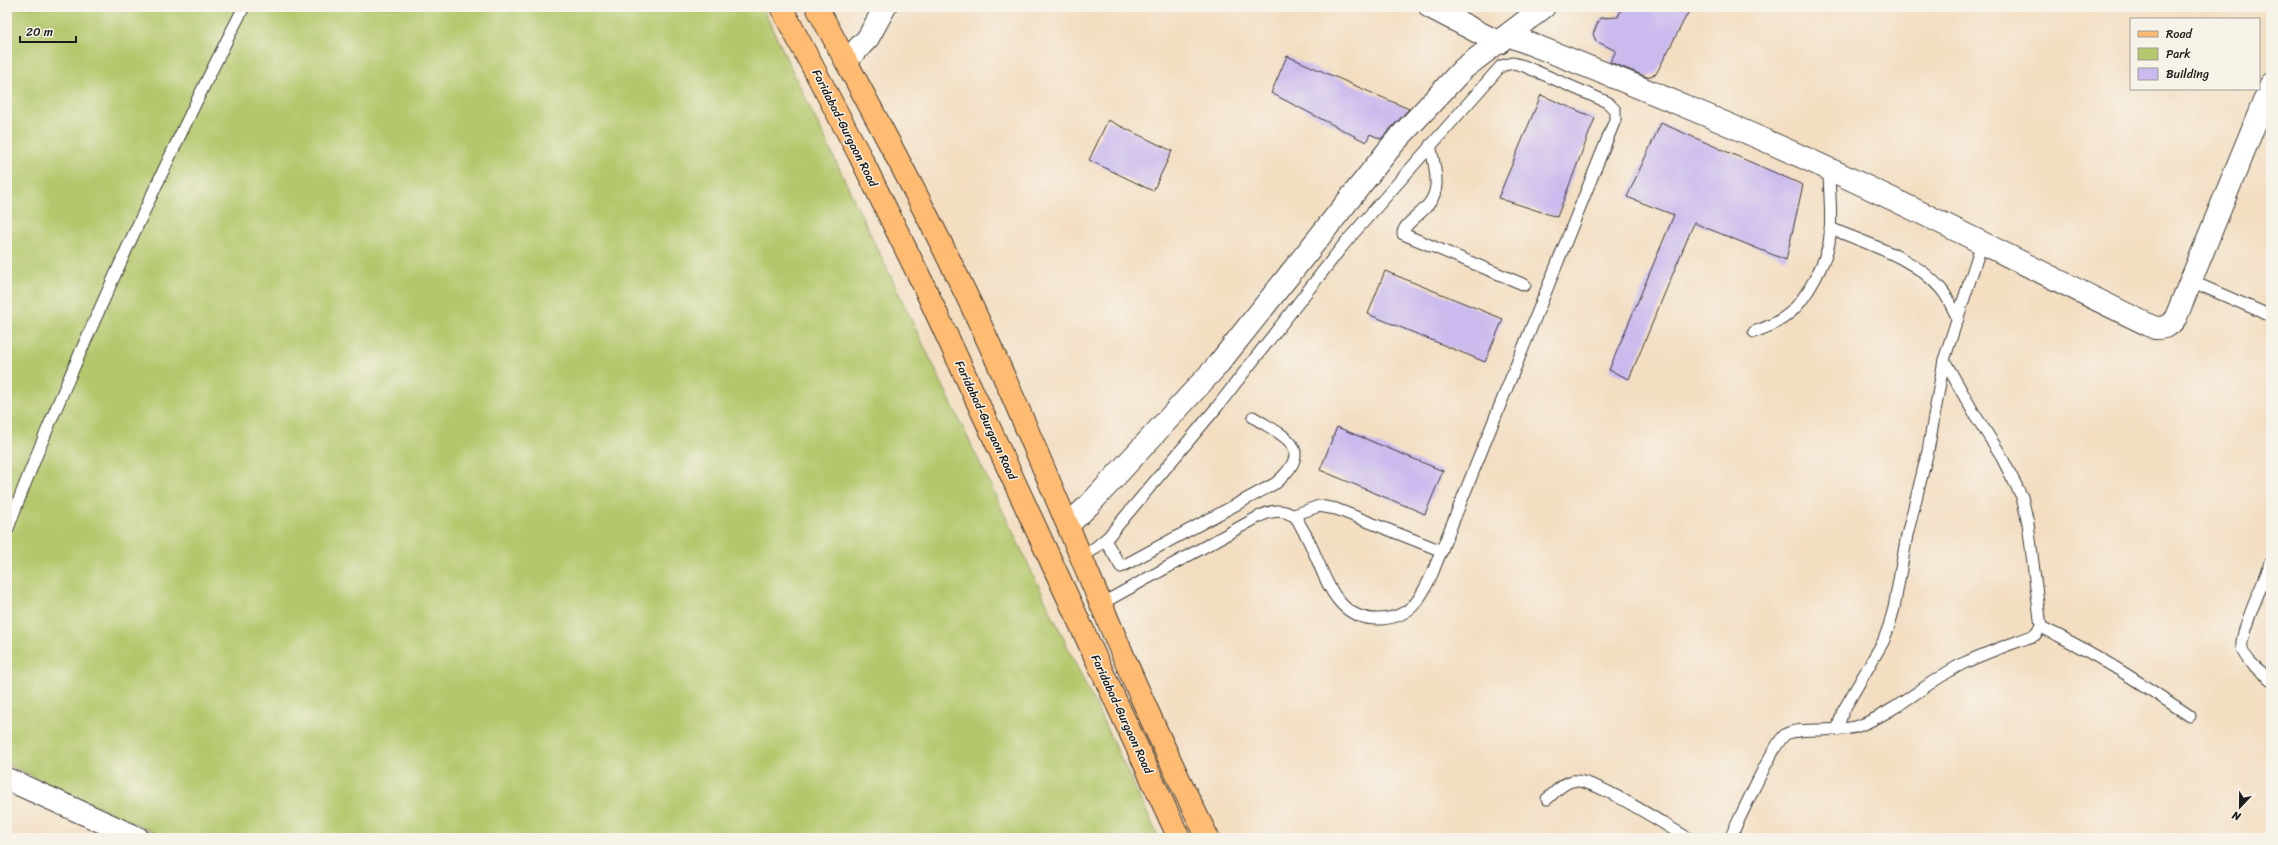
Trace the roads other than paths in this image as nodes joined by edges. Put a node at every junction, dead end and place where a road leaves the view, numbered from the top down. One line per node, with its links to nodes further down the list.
1 (244, 7): 23 (lane)
2 (781, 7): 36 (main road, Faridabad-Gurgaon Road)
3 (817, 7): 8 (main road, Faridabad-Gurgaon Road)
4 (885, 7): 8 (street)
5 (1430, 7): 7 (street)
6 (1544, 7): 7 (street)
7 (1503, 39): 11 (street); 22 (street)
8 (846, 62): 22 (main road, Faridabad-Gurgaon Road)
9 (2271, 84): 14 (street)
10 (1430, 145): 15 (lane); 24 (lane); 25 (lane)
11 (1829, 169): 12 (lane); 13 (street)
12 (1830, 228): 17 (lane); 18 (lane)
13 (1982, 243): 14 (street); 17 (lane)
14 (2191, 281): 16 (lane)
15 (1525, 285)
16 (2271, 316)
17 (1958, 319): 19 (lane)
18 (1754, 332)
19 (1944, 360): 29 (lane); 32 (lane)
20 (1253, 417): 24 (lane)
21 (1294, 515): 25 (lane); 25 (lane); 28 (lane)
22 (1068, 524): 26 (main road, Faridabad-Gurgaon Road)
23 (7, 531)
24 (1105, 540): 26 (lane)
25 (1442, 551)
26 (1083, 558): 28 (main road, Faridabad-Gurgaon Road)
27 (2271, 563): 30 (lane)
28 (1101, 604): 37 (main road, Faridabad-Gurgaon Road)
29 (2041, 628): 31 (lane); 32 (lane)
30 (2271, 680)
31 (2190, 716)
32 (1837, 730): 39 (lane)
33 (7, 779): 35 (street)
34 (1547, 799): 38 (lane)
35 (138, 838)
36 (1179, 838)
37 (1208, 838)
38 (1688, 838)
39 (1730, 838)

